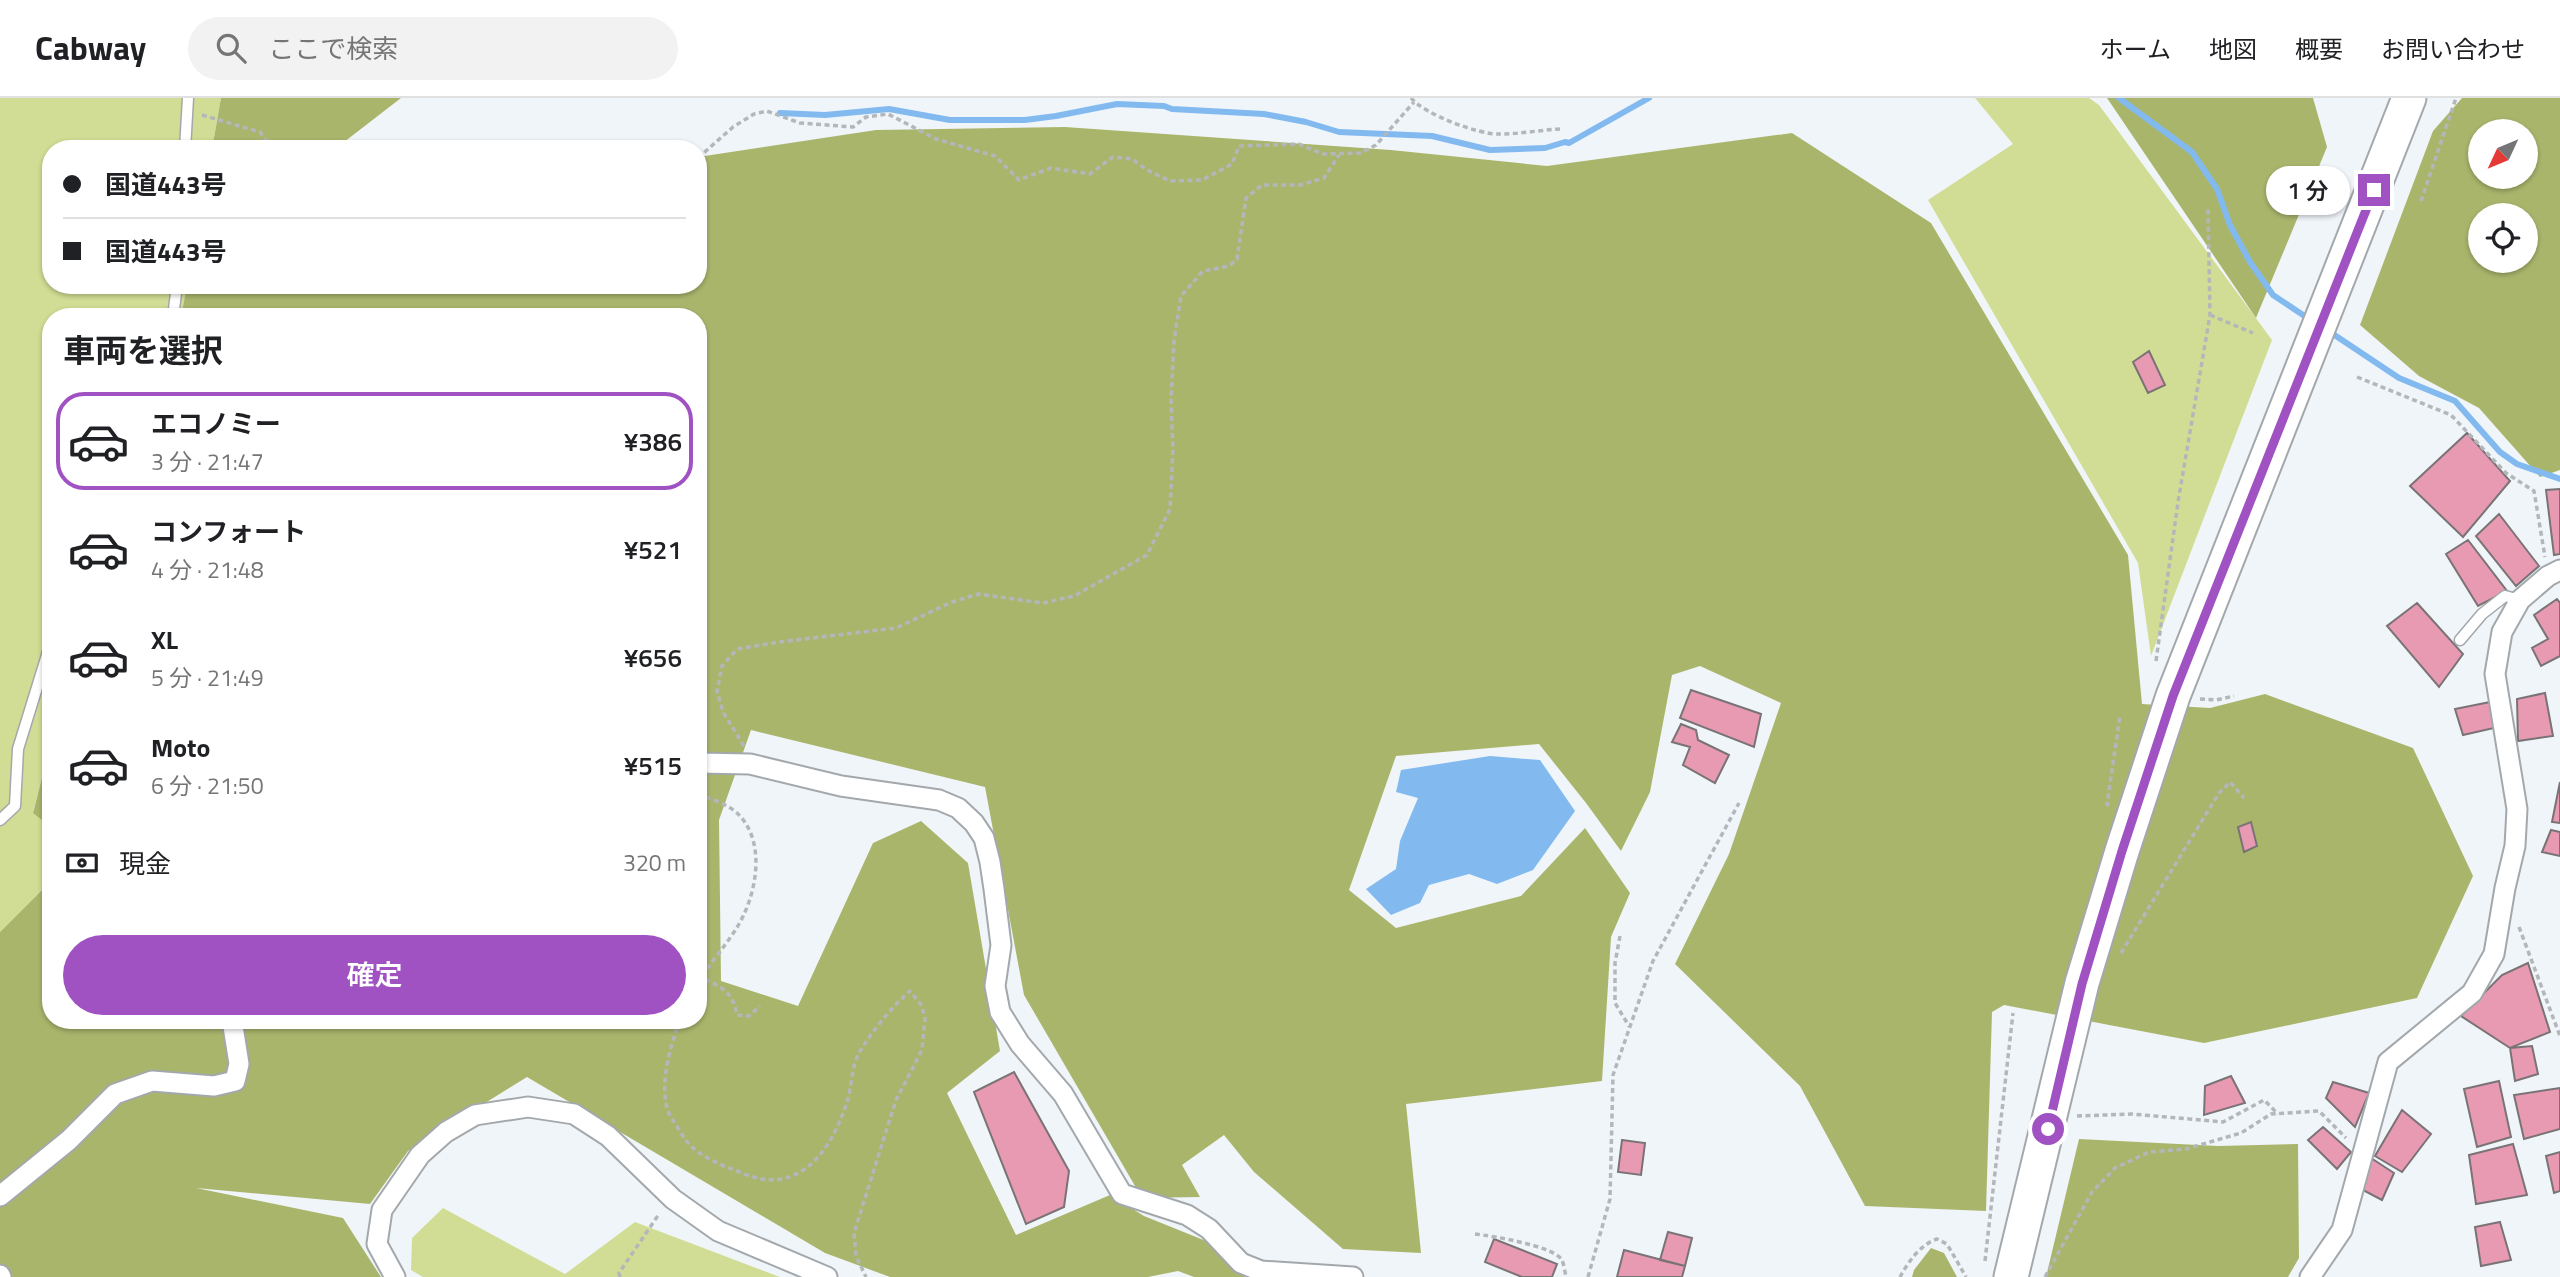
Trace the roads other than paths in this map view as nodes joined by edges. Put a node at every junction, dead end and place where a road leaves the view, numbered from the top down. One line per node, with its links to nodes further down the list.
1 (188, 98): 3 (lane)
2 (2409, 98): 12 (highway)
3 (185, 140)
4 (2554, 573): 5 (street)
5 (2520, 600): 6 (lane); 16 (street)
6 (2460, 640)
7 (42, 671): 9 (lane)
8 (707, 763): 15 (street)
9 (0, 820)
10 (233, 1029): 11 (street)
11 (0, 1196)
12 (1998, 1275)
13 (395, 1277): 14 (street)
14 (827, 1277)
15 (1353, 1277)
16 (2310, 1277)

